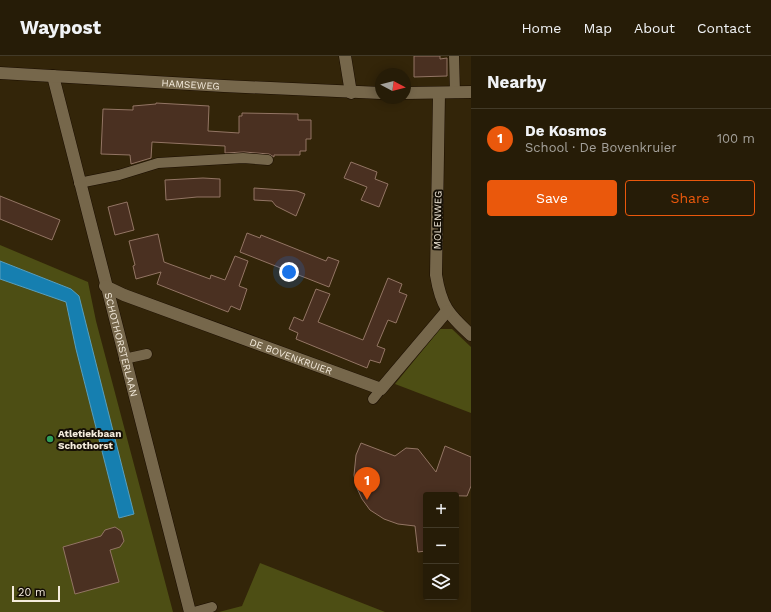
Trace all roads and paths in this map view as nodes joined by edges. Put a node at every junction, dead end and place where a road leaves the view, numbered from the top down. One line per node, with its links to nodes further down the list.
1 (345, 56): 6 (street)
2 (454, 56): 9 (lane)
3 (0, 72): 4 (street, HAMSEWEG)
4 (53, 76): 6 (street, HAMSEWEG); 12 (street, SCHOTHORSTERLAAN)
5 (471, 92): 9 (street)
6 (351, 93): 7 (street, HAMSEWEG)
7 (375, 93)
8 (411, 93): 10 (street)
9 (455, 93): 10 (street)
10 (439, 94): 14 (street, MOLENWEG)
11 (268, 160): 12 (lane)
12 (79, 182): 13 (street, SCHOTHORSTERLAAN)
13 (105, 286): 17 (street, SCHOTHORSTERLAAN); 18 (street, DE BOVENKRUIER)
14 (447, 310): 15 (street, MOLENWEG); 18 (street)
15 (471, 336)
16 (146, 354): 17 (lane)
17 (124, 359): 21 (street, SCHOTHORSTERLAAN)
18 (381, 389): 19 (lane)
19 (373, 398)
20 (212, 607): 22 (lane)
21 (190, 612)
22 (194, 612)

